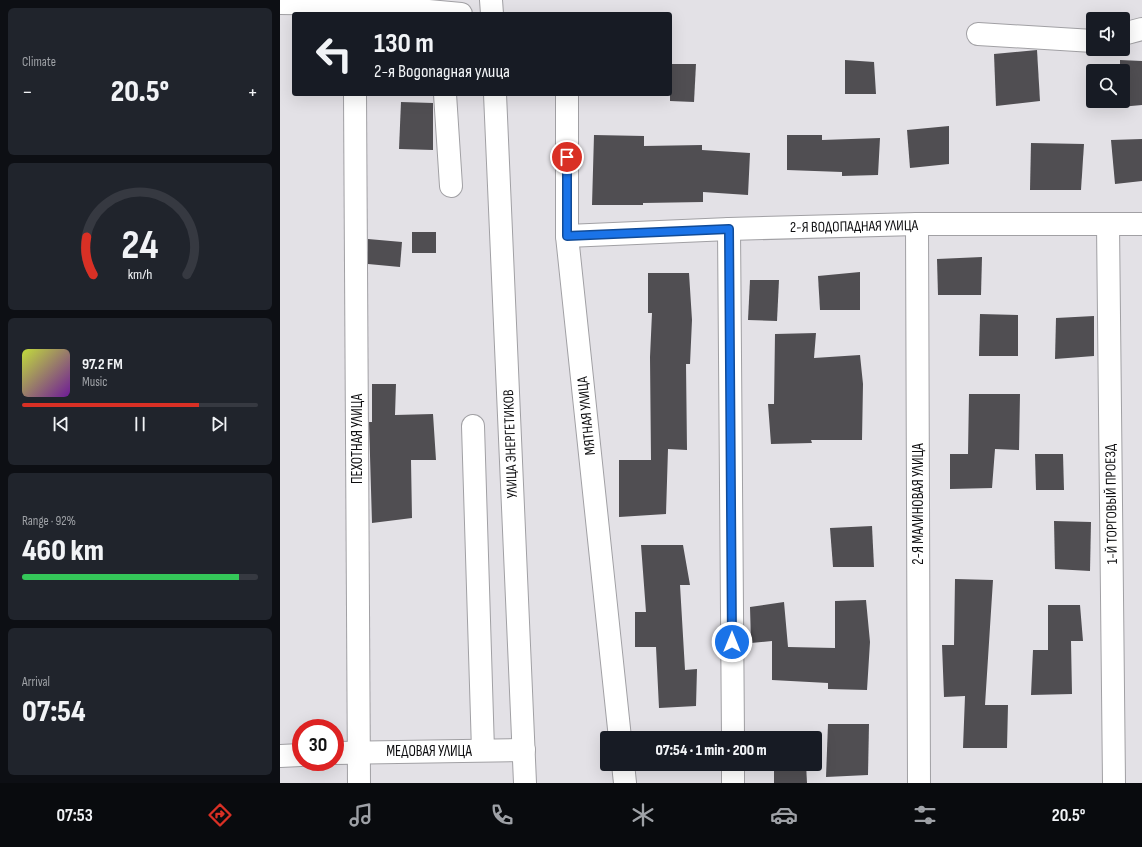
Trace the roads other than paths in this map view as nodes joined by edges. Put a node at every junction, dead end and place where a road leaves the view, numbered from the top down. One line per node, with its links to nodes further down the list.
1 (491, 0): 5 (street)
2 (280, 3): 3 (street)
3 (354, 9): 4 (street)
4 (418, 12)
5 (492, 12)
6 (1142, 29): 7 (street)
7 (1130, 32)
8 (978, 34): 9 (street)
9 (1086, 41)
10 (355, 96): 25 (street, ПЕХОТНАЯ УЛИЦА)
11 (445, 96): 14 (street)
12 (567, 96): 19 (street, МЯТНАЯ УЛИЦА)
13 (495, 99): 24 (street, УЛИЦА ЭНЕРГЕТИКОВ)
14 (451, 186)
15 (917, 224): 16 (street, 2-Я ВОДОПАДНАЯ УЛИЦА); 18 (street, 2-Я ВОДОПАДНАЯ УЛИЦА); 35 (street, 2-Я МАЛИНОВАЯ УЛИЦА)
16 (1108, 224): 17 (street, 2-Я ВОДОПАДНАЯ УЛИЦА); 36 (street, 1-Й ТОРГОВЫЙ ПРОЕЗД)
17 (1142, 224)
18 (729, 229): 19 (street, 2-Я ВОДОПАДНАЯ УЛИЦА); 22 (street)
19 (567, 236): 21 (street, МЯТНАЯ УЛИЦА)
20 (473, 426): 23 (street)
21 (619, 731)
22 (733, 731)
23 (483, 750): 24 (street, МЕДОВАЯ УЛИЦА); 25 (street, МЕДОВАЯ УЛИЦА)
24 (524, 750): 32 (street, УЛИЦА ЭНЕРГЕТИКОВ)
25 (358, 751): 26 (street, МЕДОВАЯ УЛИЦА); 31 (street, ПЕХОТНАЯ УЛИЦА)
26 (344, 752)
27 (292, 755): 28 (street)
28 (280, 756)
29 (624, 771): 33 (street)
30 (733, 771): 34 (street)
31 (359, 783)
32 (525, 783)
33 (625, 783)
34 (733, 783)
35 (919, 783)
36 (1114, 783)

